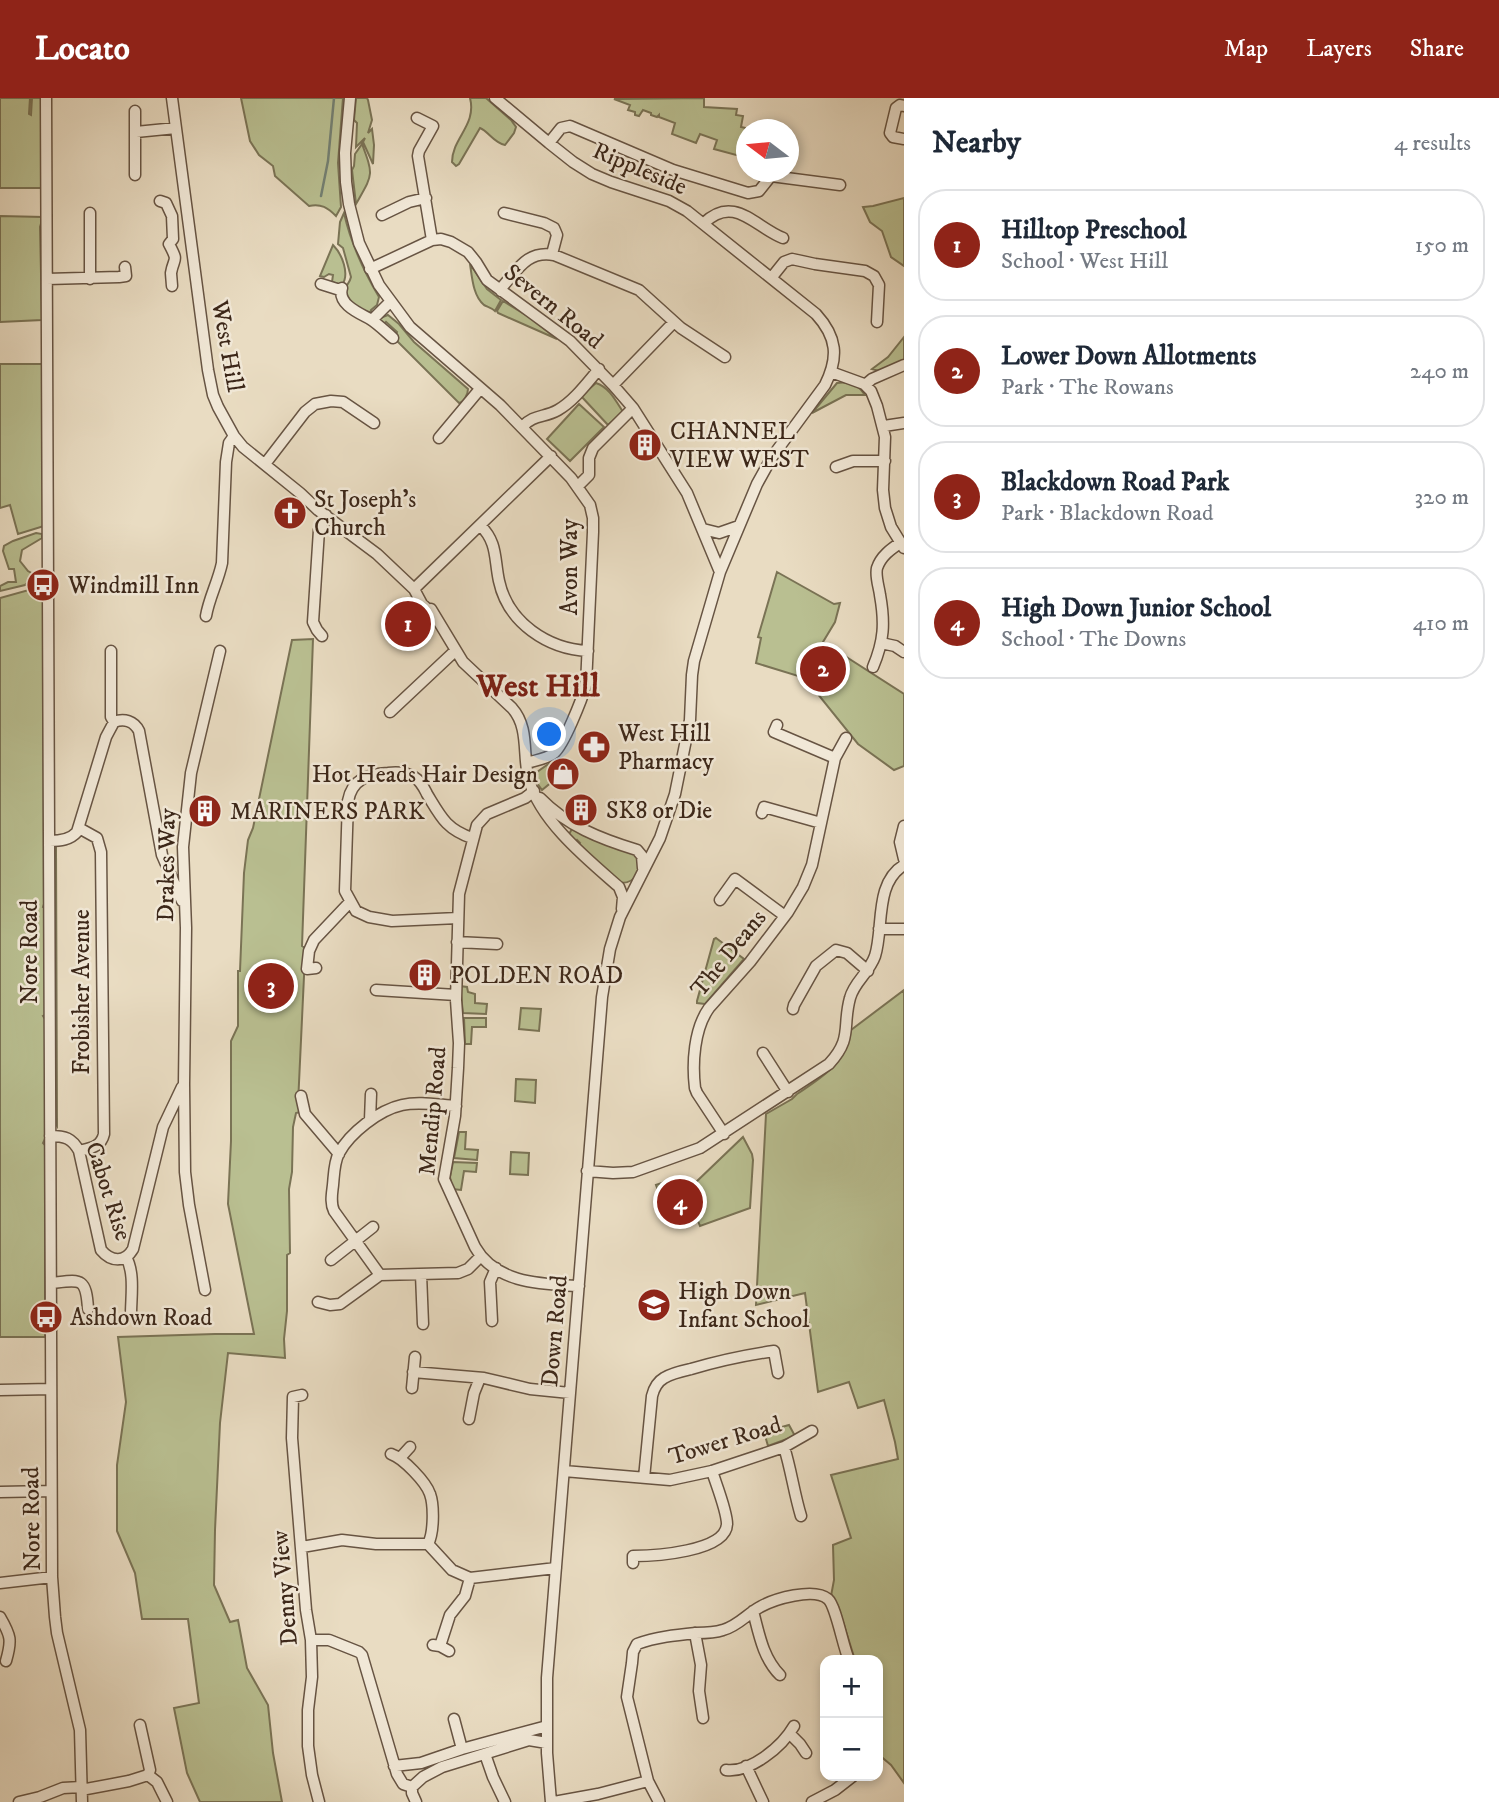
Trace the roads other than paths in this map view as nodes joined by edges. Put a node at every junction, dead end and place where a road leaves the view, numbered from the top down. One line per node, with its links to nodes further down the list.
1 (46, 98): 30 (street, Nore Road)
2 (172, 98): 8 (street, West Hill)
3 (350, 98): 28 (street, Avon Way)
4 (495, 98): 11 (street, Rippleside)
5 (904, 106): 10 (street)
6 (135, 110): 9 (street)
7 (417, 118): 16 (street)
8 (177, 128): 9 (street); 23 (street, West Hill)
9 (136, 132): 12 (street)
10 (904, 139)
11 (549, 143): 14 (street); 21 (street, Rippleside)
12 (134, 170)
13 (799, 179): 15 (street)
14 (766, 182)
15 (835, 182)
16 (426, 198): 18 (street); 25 (street)
17 (160, 201): 24 (street)
18 (387, 210)
19 (90, 213): 31 (street)
20 (504, 213): 26 (street)
21 (704, 223): 22 (street, Rippleside); 29 (street, Rippleside)
22 (780, 233)
23 (191, 237): 24 (street); 54 (street, West Hill)
24 (173, 239): 33 (street)
25 (432, 240): 28 (street); 34 (street, Severn Road)
26 (552, 254): 34 (street); 38 (street)
27 (125, 267): 31 (street)
28 (370, 269): 35 (street, Avon Way)
29 (772, 277): 36 (street); 43 (street, Rippleside)
30 (47, 279): 31 (street); 92 (street, Nore Road)
31 (90, 279)
32 (326, 282): 37 (street)
33 (172, 286)
34 (501, 291): 42 (street, Severn Road)
35 (390, 302): 37 (street); 46 (street, Avon Way)
36 (875, 316)
37 (372, 320): 39 (street)
38 (674, 322): 40 (street); 44 (street)
39 (393, 338)
40 (724, 357)
41 (904, 366): 45 (street)
42 (599, 369): 44 (street, Severn Road); 53 (street)
43 (831, 372): 45 (street); 63 (street, Down Road)
44 (613, 385): 49 (street, Severn Road)
45 (865, 385): 52 (street)
46 (481, 389): 53 (street, Avon Way); 55 (street)
47 (351, 391): 48 (street)
48 (343, 402): 51 (street); 59 (street)
49 (633, 408): 60 (street); 64 (street, Severn Road)
50 (904, 422): 52 (street)
51 (374, 423)
52 (884, 426): 57 (street)
53 (522, 427): 56 (street, Avon Way)
54 (234, 436): 59 (street, West Hill); 68 (street)
55 (439, 438)
56 (551, 456): 60 (street, Avon Way); 62 (street)
57 (885, 461): 58 (street); 65 (street)
58 (840, 463)
59 (265, 464): 61 (street, West Hill)
60 (578, 486): 74 (street, Avon Way)
61 (326, 515): 67 (street, West Hill); 69 (street)
62 (480, 525): 67 (street); 74 (street)
63 (739, 526): 64 (street); 66 (street, Down Road)
64 (703, 529): 66 (street, Severn Road)
65 (902, 545): 70 (street)
66 (720, 572): 91 (street, Down Road)
67 (417, 594): 73 (street, West Hill)
68 (211, 610)
69 (322, 636)
70 (881, 643): 75 (street); 76 (street)
71 (111, 651): 78 (street)
72 (220, 651): 93 (street, Drakes Way)
73 (455, 651): 77 (street); 82 (street, West Hill)
74 (589, 651): 82 (street, Avon Way)
75 (904, 652)
76 (873, 667)
77 (390, 712)
78 (114, 722): 88 (street); 94 (street)
79 (774, 732): 81 (street)
80 (846, 738): 81 (street, The Deans)
81 (835, 758): 86 (street, The Deans)
82 (527, 763): 83 (street, West Hill)
83 (535, 793): 85 (street); 89 (street, West Hill); 90 (street, Mendip Road)
84 (764, 807): 86 (street)
85 (568, 821): 89 (street); 95 (street)
86 (821, 823): 104 (street, The Deans)
87 (904, 826): 96 (street)
88 (79, 828): 92 (street); 126 (street, Frobisher Avenue)
89 (560, 830): 99 (street, West Hill)
90 (472, 838): 101 (street); 105 (street, Mendip Road)
91 (660, 838): 95 (street); 98 (street, Down Road)
92 (50, 841): 125 (street, Nore Road)
93 (183, 847): 94 (street); 103 (street, Drakes Way)
94 (161, 849): 103 (street)
95 (637, 850): 98 (street)
96 (904, 859)
97 (904, 865): 106 (street)
98 (641, 873): 99 (street); 102 (street, Down Road)
99 (619, 887): 102 (street)
100 (720, 900): 104 (street, The Deans)
101 (350, 902): 105 (street); 110 (street)
102 (622, 912): 128 (street, Down Road)
103 (186, 914): 116 (street, Drakes Way)
104 (785, 916): 123 (street, The Deans)
105 (458, 918): 108 (street, Mendip Road)
106 (879, 929): 107 (street); 111 (street)
107 (904, 929)
108 (457, 942): 109 (street); 113 (street, Mendip Road)
109 (497, 944)
110 (316, 968)
111 (868, 971): 114 (street); 117 (street)
112 (376, 990): 113 (street)
113 (456, 995): 120 (street, Mendip Road)
114 (792, 1005)
115 (763, 1053): 117 (street)
116 (184, 1084): 122 (street, Drakes Way); 124 (street, Drakes Way)
117 (788, 1092): 123 (street)
118 (371, 1094): 121 (street)
119 (301, 1096): 127 (street)
120 (456, 1105): 121 (street); 131 (street, Mendip Road)
121 (370, 1120): 127 (street)
122 (162, 1131): 124 (street); 132 (street, Cabot Rise)
123 (724, 1134): 128 (street)
124 (184, 1135): 139 (street, Drakes Way)
125 (50, 1136): 126 (street, Cabot Rise); 137 (street, Nore Road)
126 (79, 1151): 132 (street, Cabot Rise)
127 (338, 1154): 130 (street)
128 (587, 1171): 138 (street, Down Road)
129 (372, 1227): 130 (street)
130 (356, 1241): 133 (street); 136 (street)
131 (481, 1256): 134 (street, Mendip Road); 135 (street)
132 (126, 1257): 141 (street, Cabot Rise)
133 (331, 1260)
134 (496, 1268): 138 (street, Mendip Road); 143 (street)
135 (421, 1274): 136 (street); 144 (street)
136 (380, 1275): 140 (street)
137 (51, 1283): 142 (street); 150 (street, Nore Road)
138 (579, 1286): 152 (street, Down Road)
139 (205, 1290)
140 (318, 1303)
141 (133, 1307)
142 (88, 1309)
143 (492, 1321)
144 (423, 1324)
145 (415, 1357): 146 (street)
146 (414, 1372): 148 (street); 149 (street)
147 (778, 1373): 160 (street)
148 (480, 1378): 152 (street); 154 (street)
149 (412, 1388)
150 (51, 1389): 151 (street); 162 (street, Nore Road)
151 (0, 1390)
152 (570, 1393): 158 (street, Down Road)
153 (295, 1396): 165 (street, Denny View)
154 (473, 1412)
155 (812, 1431): 157 (street, Tower Road)
156 (410, 1447): 164 (street)
157 (783, 1447): 159 (street, Tower Road); 163 (street)
158 (565, 1471): 160 (street, Tower Road); 167 (street, Down Road)
159 (712, 1471): 160 (street, Tower Road); 166 (street)
160 (644, 1478)
161 (0, 1492): 162 (street)
162 (51, 1492): 168 (street, Nore Road)
163 (803, 1509)
164 (428, 1544): 165 (street); 169 (street)
165 (302, 1547): 174 (street, Denny View)
166 (633, 1555)
167 (556, 1568): 169 (street); 184 (street, Down Road)
168 (52, 1577): 170 (street); 196 (street, Nore Road)
169 (470, 1578): 175 (street)
170 (0, 1583)
171 (753, 1611): 173 (street); 178 (street); 180 (street)
172 (0, 1617): 179 (street)
173 (695, 1633): 177 (street); 181 (street)
174 (310, 1640): 189 (street); 200 (street, Denny View)
175 (441, 1647)
176 (619, 1650): 177 (street)
177 (633, 1652): 193 (street)
178 (847, 1655)
179 (7, 1662)
180 (773, 1672)
181 (706, 1712)
182 (454, 1719): 186 (street)
183 (140, 1725): 192 (street)
184 (547, 1726): 185 (street, Down Road); 186 (street)
185 (547, 1743): 188 (street); 203 (street, Down Road)
186 (462, 1749): 189 (street)
187 (806, 1753): 190 (street)
188 (485, 1754): 195 (street); 202 (street)
189 (394, 1766): 195 (street)
190 (746, 1766): 191 (street); 205 (street)
191 (726, 1770)
192 (148, 1775): 196 (street); 199 (street)
193 (648, 1781): 203 (street); 204 (street)
194 (847, 1781): 206 (street)
195 (412, 1787): 201 (street)
196 (81, 1793): 197 (street)
197 (32, 1801): 198 (street)
198 (19, 1802)
199 (167, 1802)
200 (319, 1802)
201 (416, 1802)
202 (505, 1802)
203 (552, 1802)
204 (659, 1802)
205 (763, 1802)
206 (812, 1802)

